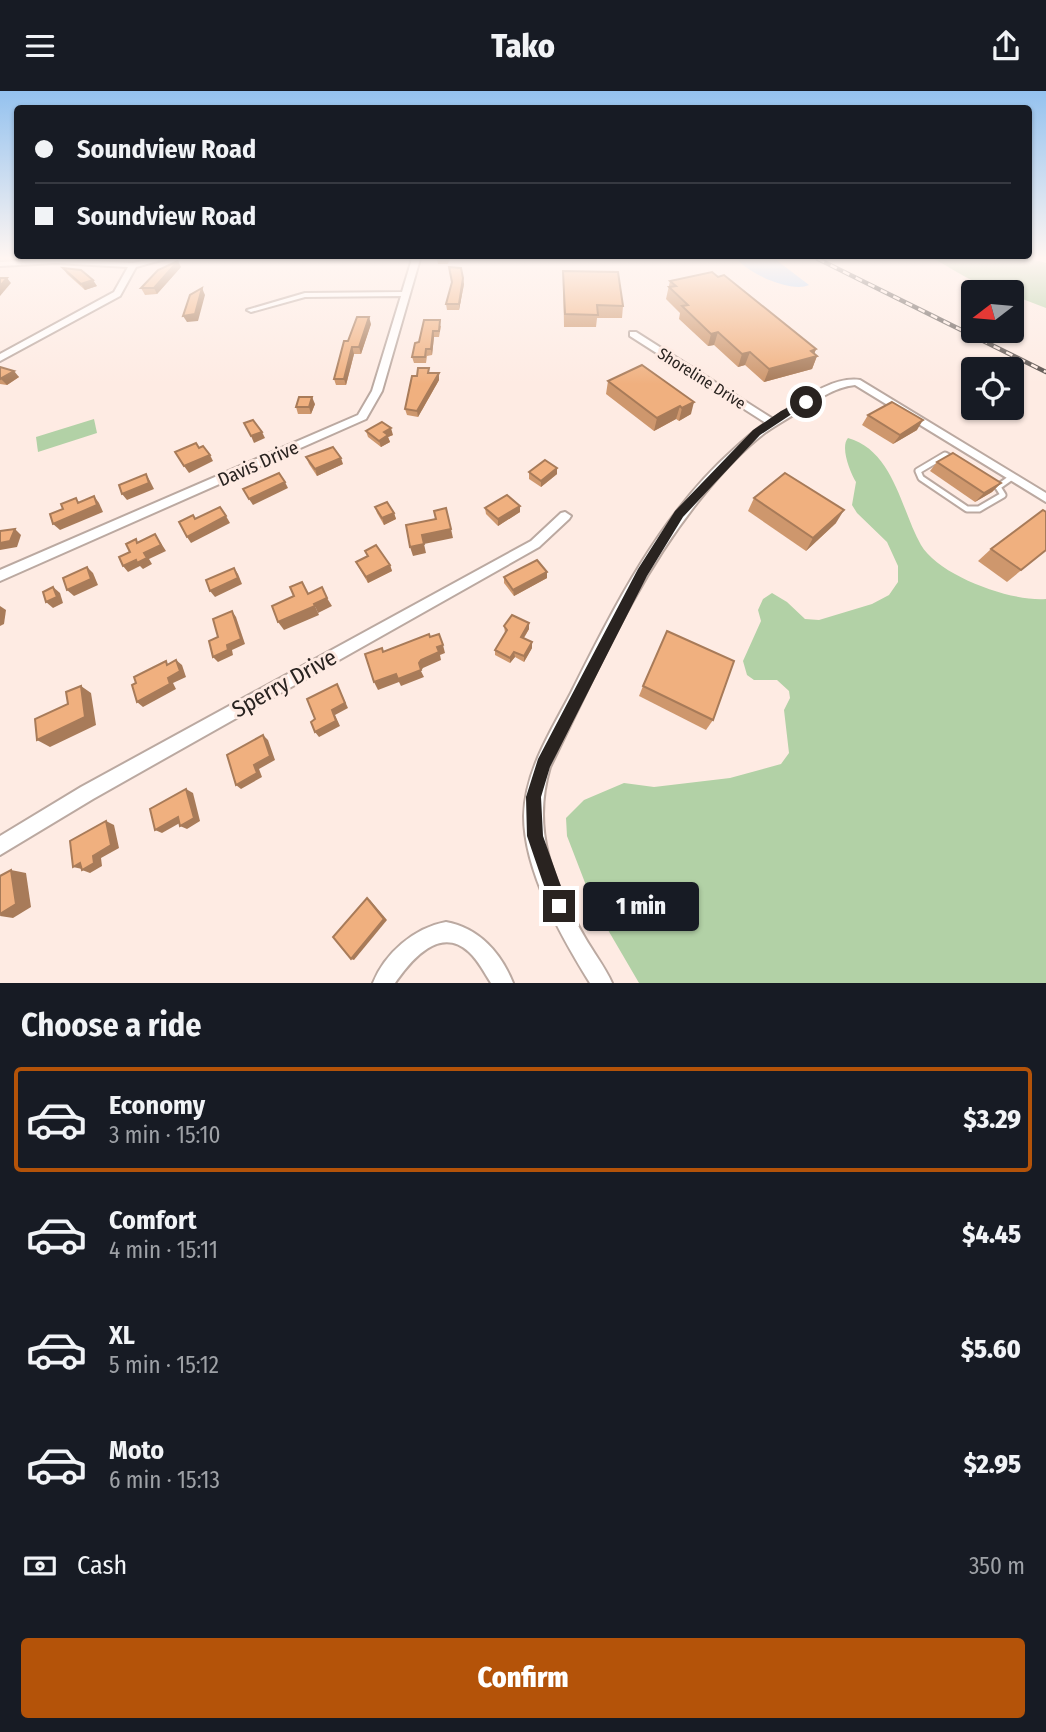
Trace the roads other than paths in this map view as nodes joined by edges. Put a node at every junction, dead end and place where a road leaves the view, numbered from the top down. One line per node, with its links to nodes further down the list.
1 (105, 301): 6 (street)
2 (285, 301): 4 (street)
3 (405, 301): 14 (street, Davis Drive)
4 (251, 310)
5 (633, 334): 7 (street, Shoreline Drive)
6 (0, 358)
7 (771, 422): 9 (street); 18 (street)
8 (967, 467): 11 (lane)
9 (1012, 477): 11 (lane); 12 (street)
10 (988, 480): 11 (lane)
11 (998, 487)
12 (1046, 498)
13 (565, 516): 15 (street, Sperry Drive)
14 (0, 576)
15 (0, 846)
16 (383, 983): 17 (street)
17 (503, 983)
18 (602, 983)

